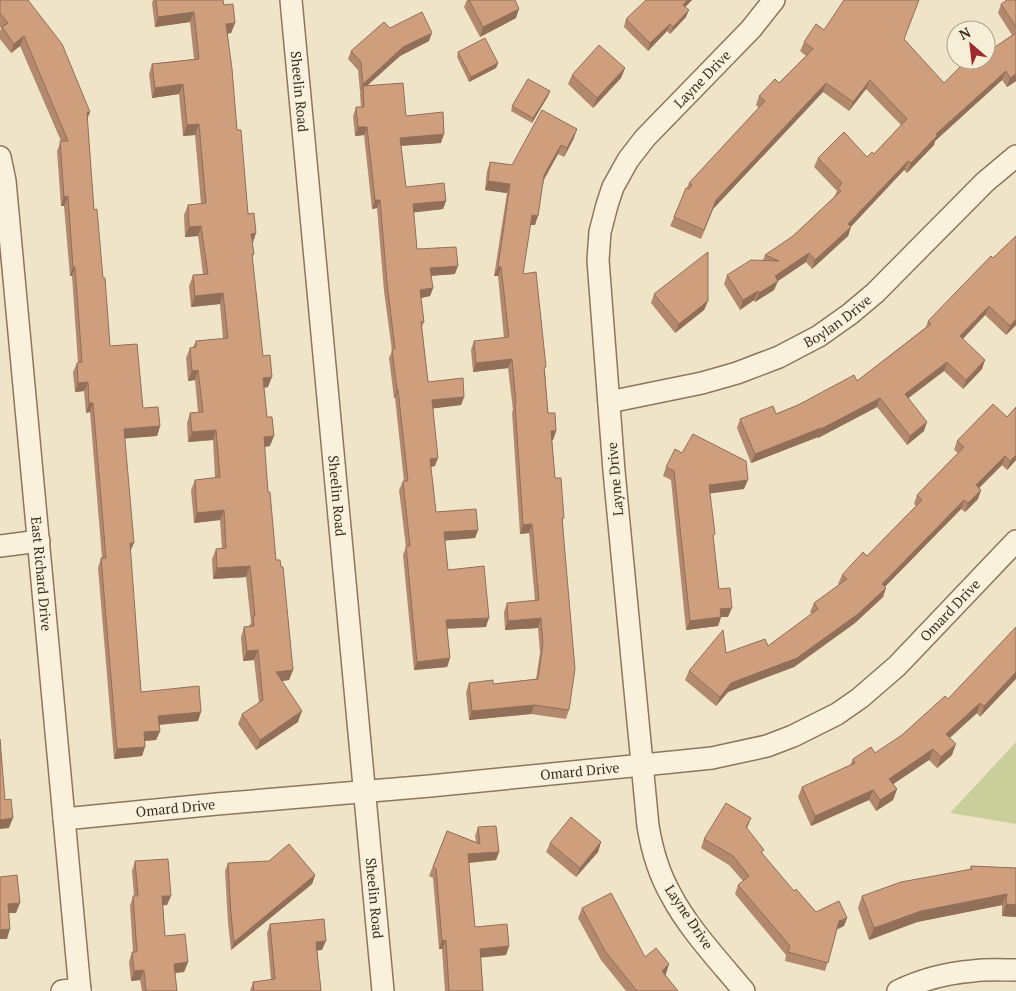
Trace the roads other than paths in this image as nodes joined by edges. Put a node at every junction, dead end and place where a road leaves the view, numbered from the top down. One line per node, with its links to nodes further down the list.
1 (291, 0): 11 (street, Sheelin Road)
2 (774, 0): 6 (street, Layne Drive)
3 (1016, 156): 6 (street, Boylan Drive)
4 (0, 157): 5 (street, East Richard Drive)
5 (6, 247): 7 (street, East Richard Drive)
6 (608, 402): 10 (street, Layne Drive)
7 (39, 541): 9 (street); 12 (street, East Richard Drive)
8 (1016, 541): 10 (street, Omard Drive)
9 (0, 546)
10 (643, 765): 11 (street, Omard Drive); 16 (street, Layne Drive)
11 (364, 791): 12 (street, Omard Drive); 15 (street, Sheelin Road)
12 (64, 819): 14 (street, East Richard Drive)
13 (1016, 970): 17 (street)
14 (74, 990)
15 (383, 991)
16 (744, 991)
17 (898, 991)

